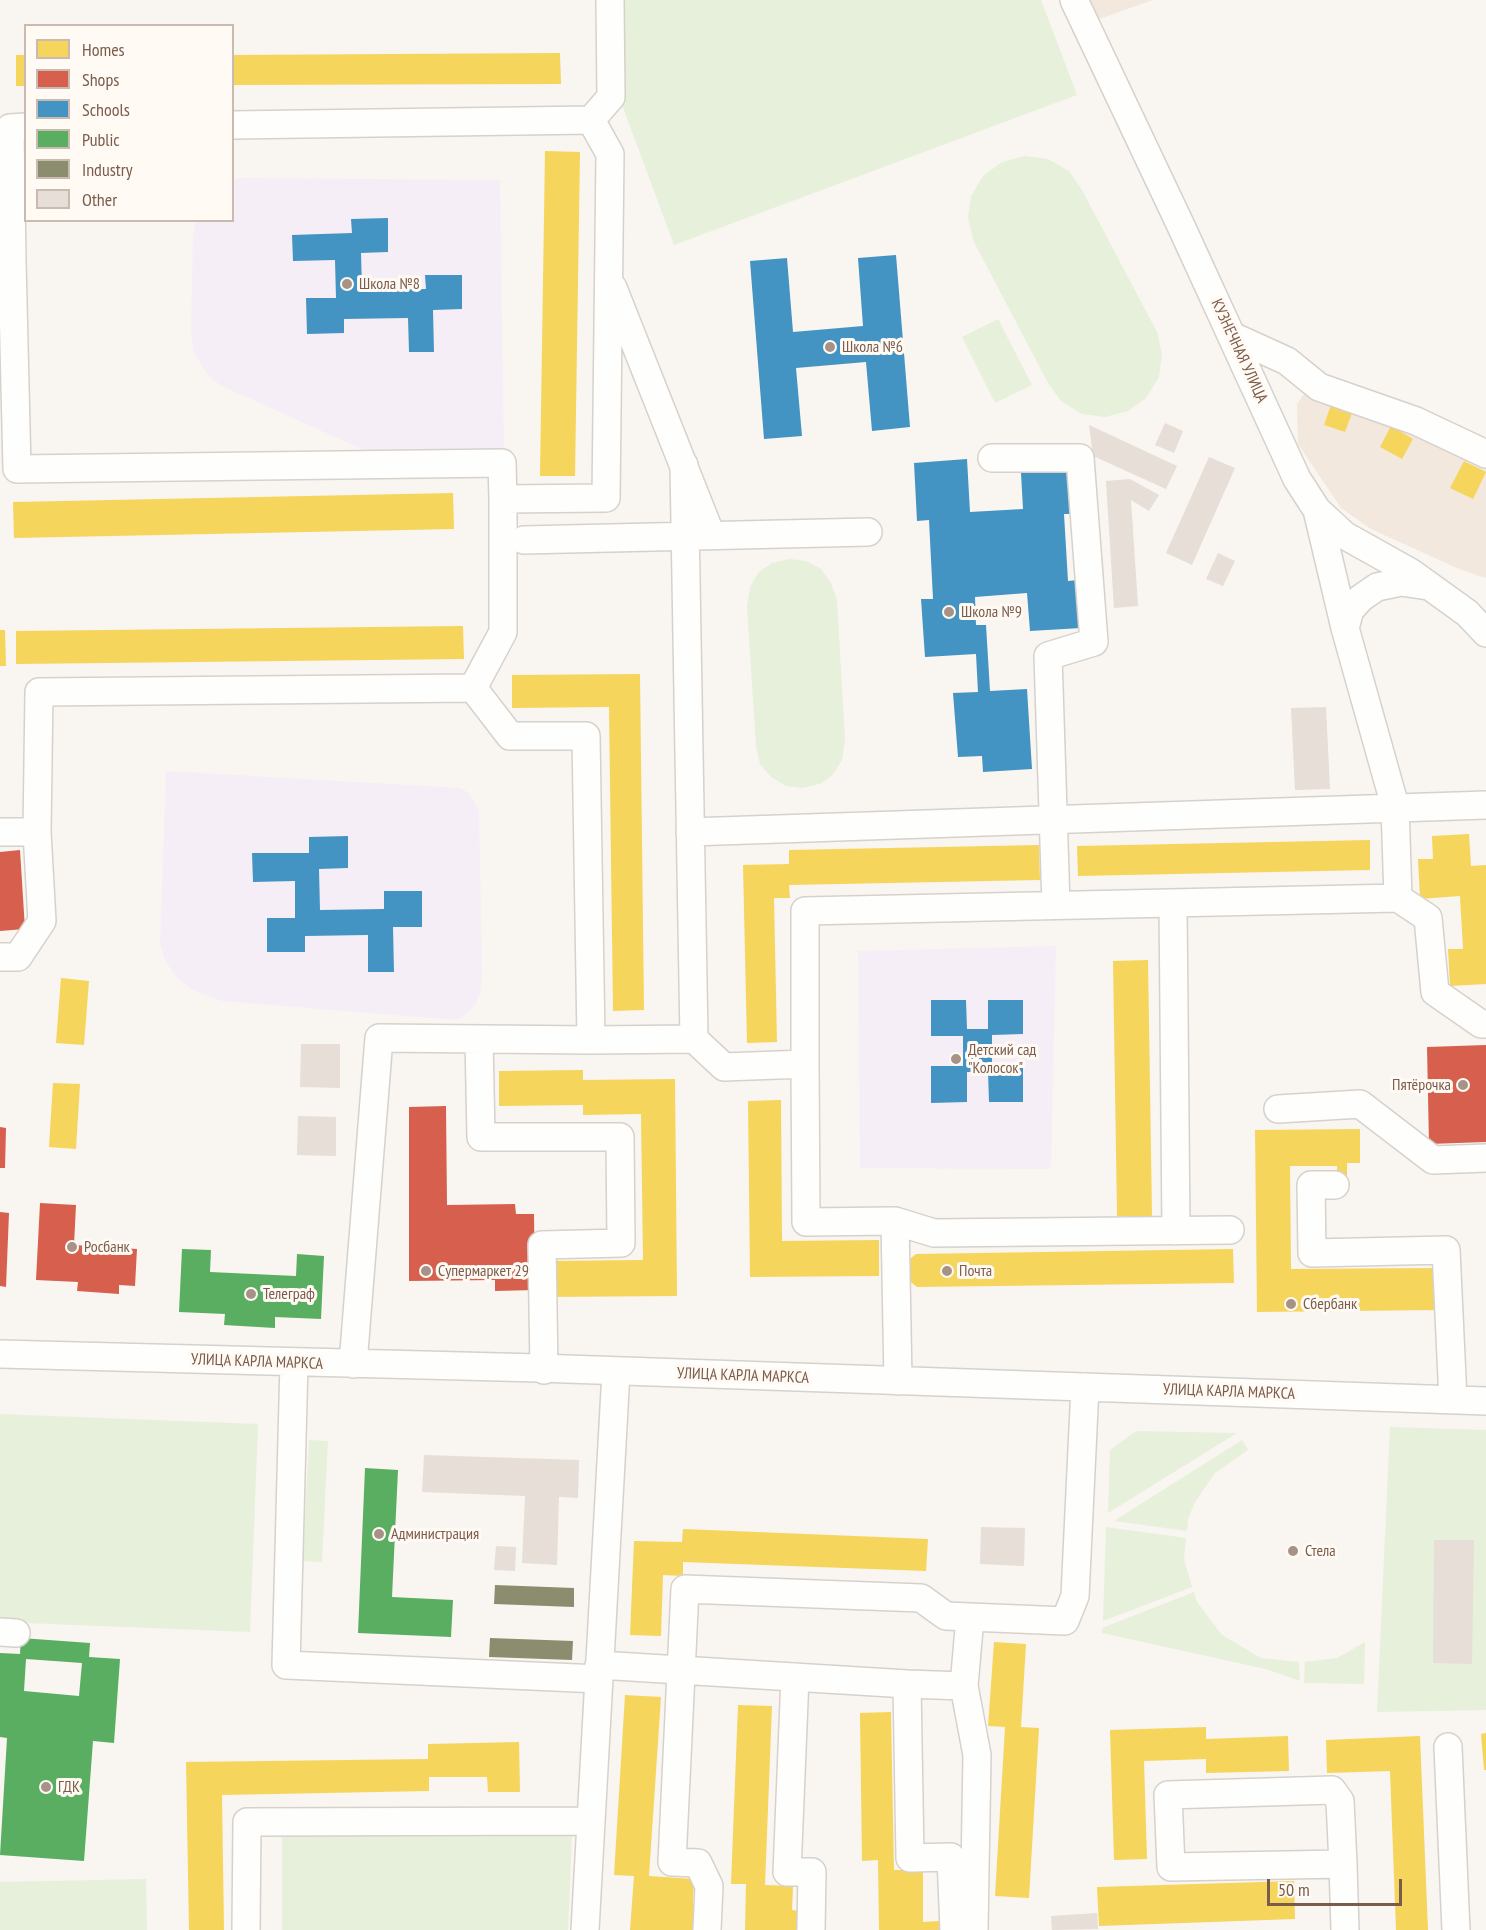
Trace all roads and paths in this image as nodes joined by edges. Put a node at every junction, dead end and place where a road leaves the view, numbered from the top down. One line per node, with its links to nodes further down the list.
1 (610, 0): 3 (street)
2 (1074, 0): 8 (street, КУЗНЕЧНАЯ УЛИЦА)
3 (591, 120): 4 (street); 7 (street)
4 (234, 125)
5 (24, 128): 6 (street)
6 (6, 261): 12 (street)
7 (609, 276): 11 (street); 13 (street)
8 (1232, 336): 9 (street); 14 (street, КУЗНЕЧНАЯ УЛИЦА)
9 (1486, 454)
10 (993, 458): 28 (street)
11 (684, 465): 16 (street); 17 (street)
12 (503, 499): 13 (street); 20 (street)
13 (559, 499): 18 (street)
14 (1317, 510): 19 (street, КУЗНЕЧНАЯ УЛИЦА); 23 (street)
15 (868, 532): 16 (street)
16 (711, 535): 17 (street)
17 (685, 536): 18 (street); 31 (street)
18 (524, 540): 20 (street)
19 (1369, 549): 21 (street); 22 (street, КУЗНЕЧНАЯ УЛИЦА)
20 (503, 563): 25 (street)
21 (1377, 586): 22 (street); 23 (street)
22 (1431, 587): 24 (street, КУЗНЕЧНАЯ УЛИЦА)
23 (1345, 628): 27 (street)
24 (1486, 633)
25 (473, 688): 30 (street); 39 (street)
26 (1486, 805): 27 (street)
27 (1395, 806): 28 (street); 32 (street)
28 (1053, 819): 31 (street); 34 (street)
29 (0, 832): 30 (street)
30 (37, 832): 35 (street)
31 (690, 832): 38 (street)
32 (1398, 898): 33 (street); 36 (street)
33 (1173, 903): 34 (street); 46 (street)
34 (1056, 905): 40 (street)
35 (0, 957)
36 (1486, 1024)
37 (479, 1039): 39 (street); 49 (street); 50 (street)
38 (694, 1039): 39 (street); 40 (street)
39 (591, 1040)
40 (805, 1064): 44 (street)
41 (1278, 1109): 42 (street)
42 (1486, 1158)
43 (1335, 1185): 54 (street)
44 (895, 1221): 46 (street); 52 (street)
45 (1230, 1230): 46 (street)
46 (1176, 1231)
47 (0, 1354): 48 (street, УЛИЦА КАРЛА МАРКСА)
48 (294, 1363): 49 (street, УЛИЦА КАРЛА МАРКСА); 58 (street)
49 (353, 1365): 50 (street, УЛИЦА КАРЛА МАРКСА)
50 (544, 1370): 51 (street, УЛИЦА КАРЛА МАРКСА)
51 (616, 1371): 52 (street, УЛИЦА КАРЛА МАРКСА); 58 (street)
52 (898, 1381): 53 (street, УЛИЦА КАРЛА МАРКСА)
53 (1085, 1388): 54 (street, УЛИЦА КАРЛА МАРКСА); 56 (street)
54 (1453, 1400): 55 (street, УЛИЦА КАРЛА МАРКСА)
55 (1486, 1401)
56 (970, 1617): 57 (street); 61 (street)
57 (681, 1670): 58 (street); 59 (street); 67 (street)
58 (599, 1672): 63 (street)
59 (795, 1677): 60 (street); 68 (street)
60 (907, 1683): 61 (street); 69 (street)
61 (964, 1686): 70 (street)
62 (1448, 1747): 72 (street)
63 (591, 1821): 65 (street); 66 (street)
64 (1343, 1863): 64 (street); 71 (street)
65 (246, 1930)
66 (585, 1930)
67 (707, 1930)
68 (811, 1930)
69 (954, 1930)
70 (974, 1930)
71 (1345, 1930)
72 (1456, 1930)

